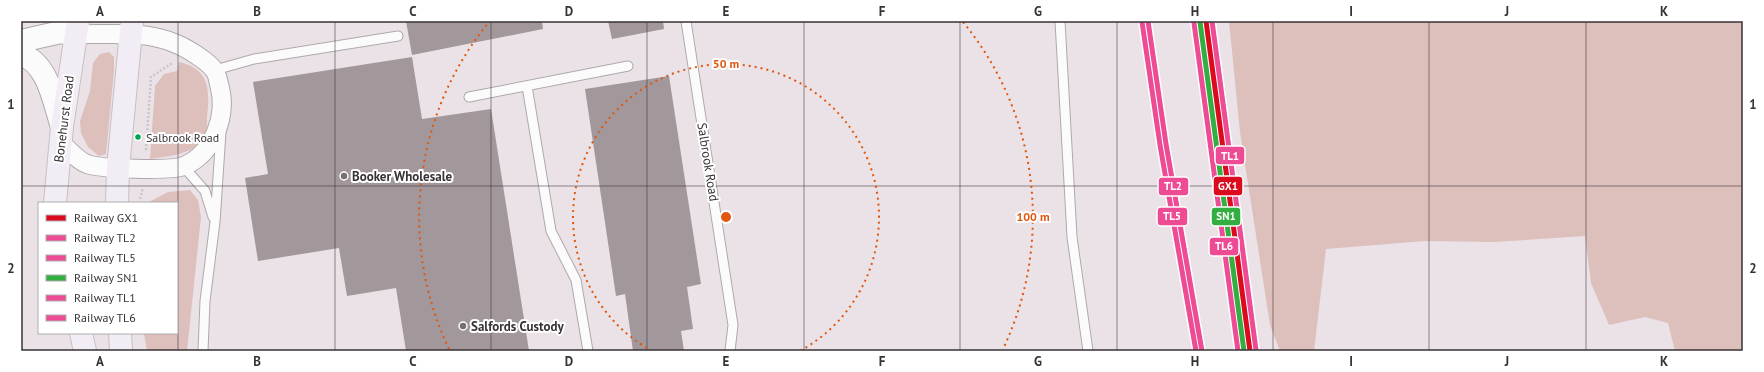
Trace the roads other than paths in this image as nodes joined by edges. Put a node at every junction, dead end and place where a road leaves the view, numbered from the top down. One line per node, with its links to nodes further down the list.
1 (686, 21): 25 (lane, Salbrook Road)
2 (1060, 21): 26 (lane)
3 (77, 28): 4 (street); 6 (street); 13 (main road, Bonehurst Road)
4 (131, 28): 9 (street); 15 (main road)
5 (398, 36): 9 (lane)
6 (21, 41)
7 (21, 56): 13 (street)
8 (628, 66): 10 (lane)
9 (215, 70): 12 (street)
10 (527, 86): 11 (lane); 24 (lane)
11 (469, 97)
12 (222, 110): 14 (street); 18 (lane)
13 (61, 135): 15 (street); 16 (main road, Bonehurst Road)
14 (183, 166): 15 (street); 18 (lane)
15 (118, 168): 17 (main road)
16 (55, 202)
17 (116, 202)
18 (215, 222): 23 (lane)
19 (81, 334): 21 (main road)
20 (120, 334): 22 (main road)
21 (85, 351)
22 (121, 351)
23 (203, 351)
24 (588, 351)
25 (730, 351)
26 (1088, 351)

